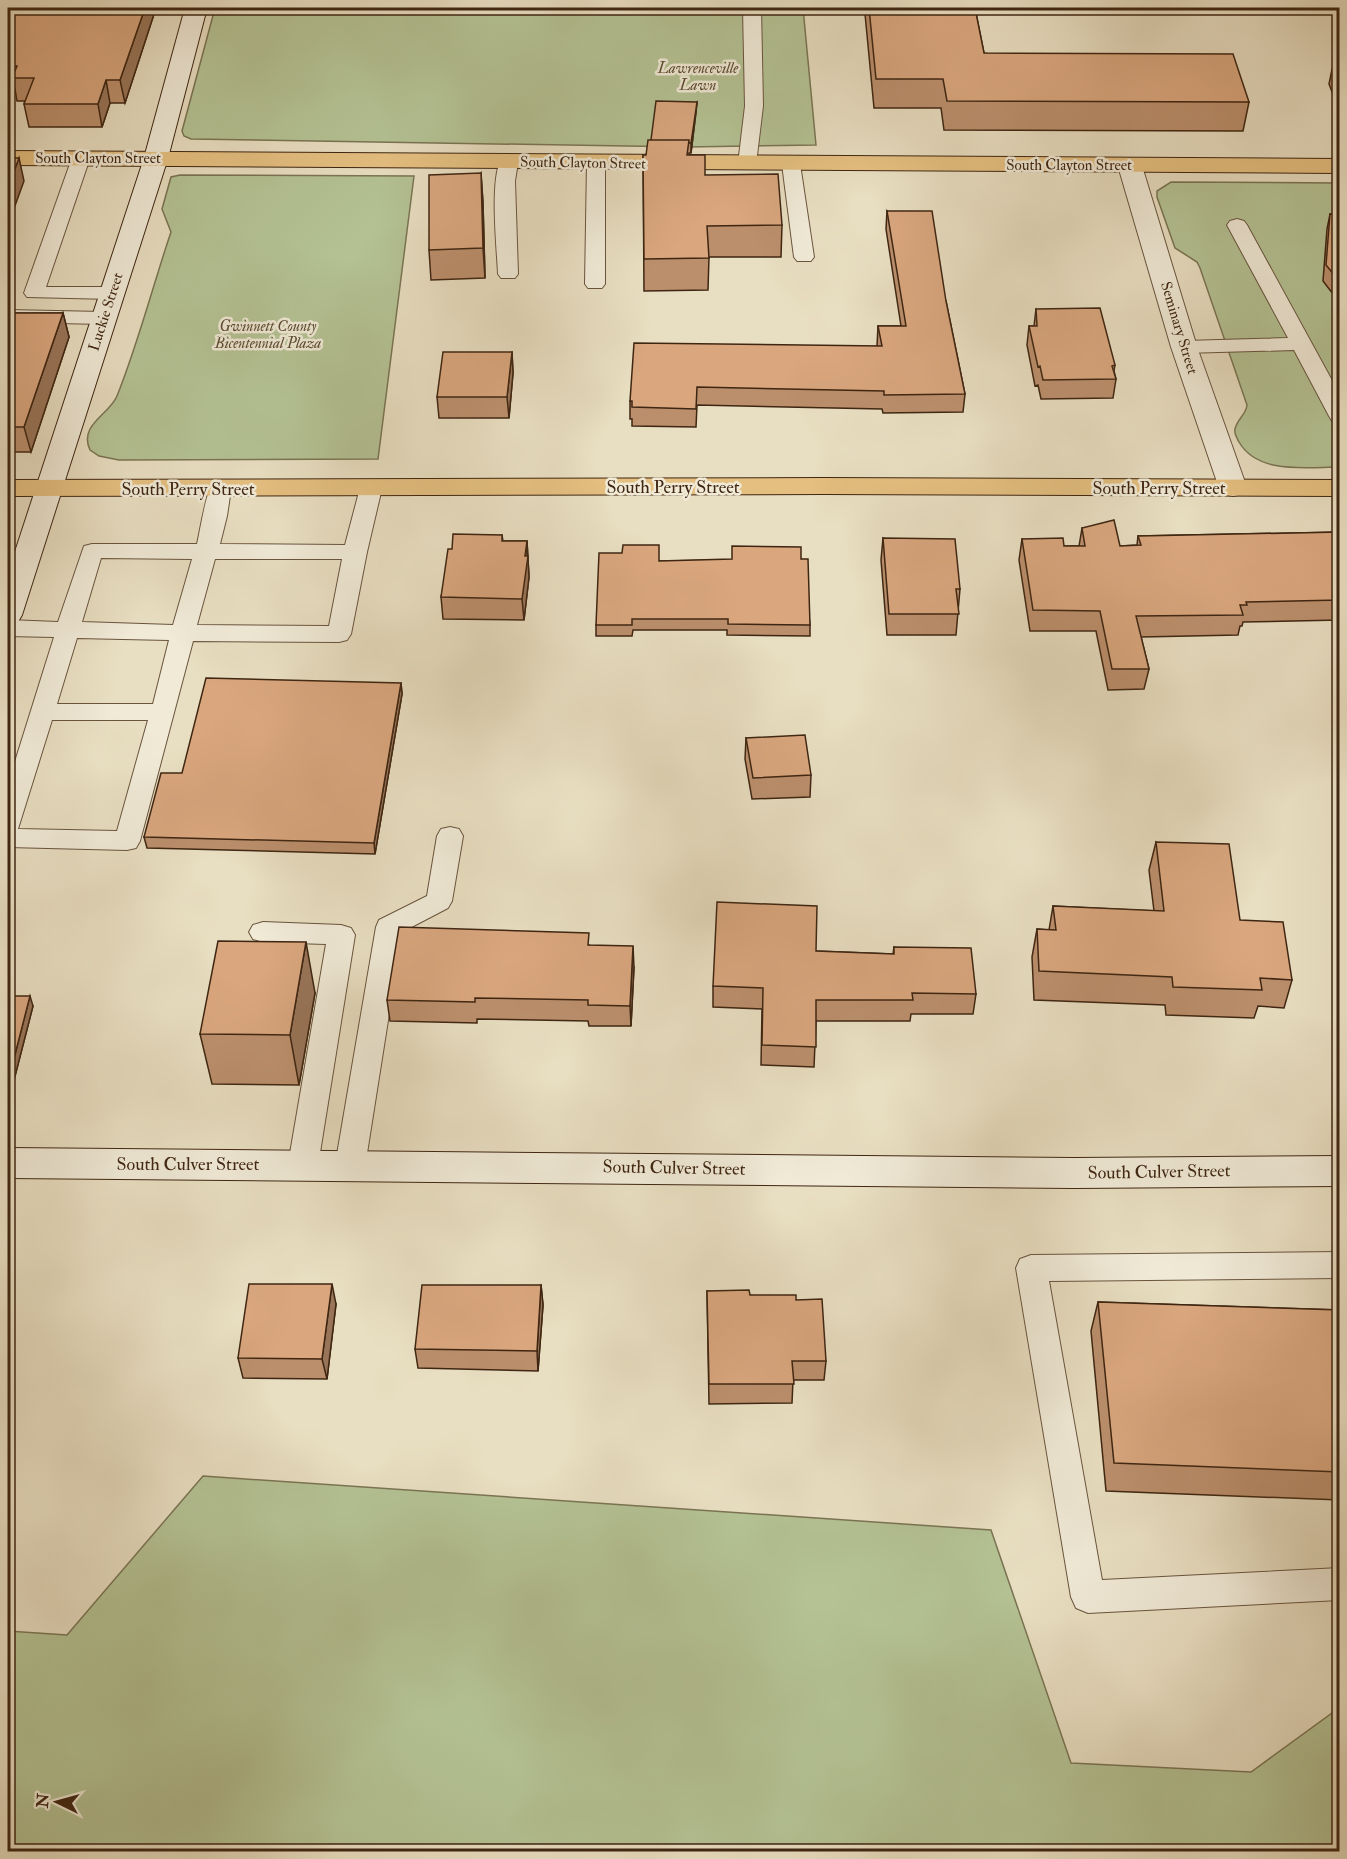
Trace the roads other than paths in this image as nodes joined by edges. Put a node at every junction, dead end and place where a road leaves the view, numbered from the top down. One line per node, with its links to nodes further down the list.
1 (196, 8): 5 (street, Luckie Street)
2 (752, 8): 8 (lane)
3 (8, 158): 4 (main road, South Clayton Street)
4 (81, 158): 5 (main road, South Clayton Street); 16 (lane)
5 (156, 158): 6 (main road, South Clayton Street); 16 (street, Luckie Street)
6 (509, 162): 7 (main road, South Clayton Street); 14 (lane)
7 (596, 163): 8 (main road, South Clayton Street); 15 (lane)
8 (747, 164): 9 (main road, South Clayton Street)
9 (790, 164): 10 (main road, South Clayton Street); 13 (lane)
10 (1131, 166): 11 (main road, South Clayton Street); 19 (street, Seminary Street)
11 (1340, 166)
12 (1237, 225): 18 (lane)
13 (804, 258)
14 (508, 274)
15 (595, 284)
16 (107, 305): 17 (lane); 25 (street, Luckie Street)
17 (8, 316)
18 (1301, 344): 19 (lane); 20 (lane)
19 (1184, 346): 23 (street, Seminary Street)
20 (1340, 416)
21 (8, 488): 25 (main road, South Perry Street)
22 (371, 488): 23 (main road, South Perry Street); 26 (main road, South Perry Street); 28 (lane)
23 (1233, 488): 24 (main road, South Perry Street)
24 (1340, 488)
25 (49, 489): 26 (main road, South Perry Street); 29 (street, Luckie Street)
26 (220, 489): 27 (lane)
27 (206, 551): 28 (lane); 31 (lane); 32 (lane)
28 (355, 552): 32 (lane)
29 (8, 615)
30 (8, 628): 31 (lane)
31 (68, 628): 32 (lane); 33 (lane)
32 (183, 633): 34 (lane)
33 (42, 712): 34 (lane); 35 (lane)
34 (164, 712): 37 (lane)
35 (8, 824)
36 (450, 836): 41 (lane)
37 (8, 838)
38 (263, 932): 40 (lane)
39 (8, 1163): 40 (street, South Culver Street)
40 (303, 1165): 41 (street, South Culver Street)
41 (350, 1166): 42 (street, South Culver Street)
42 (1340, 1170)
43 (1340, 1265): 44 (lane)
44 (1340, 1584)

